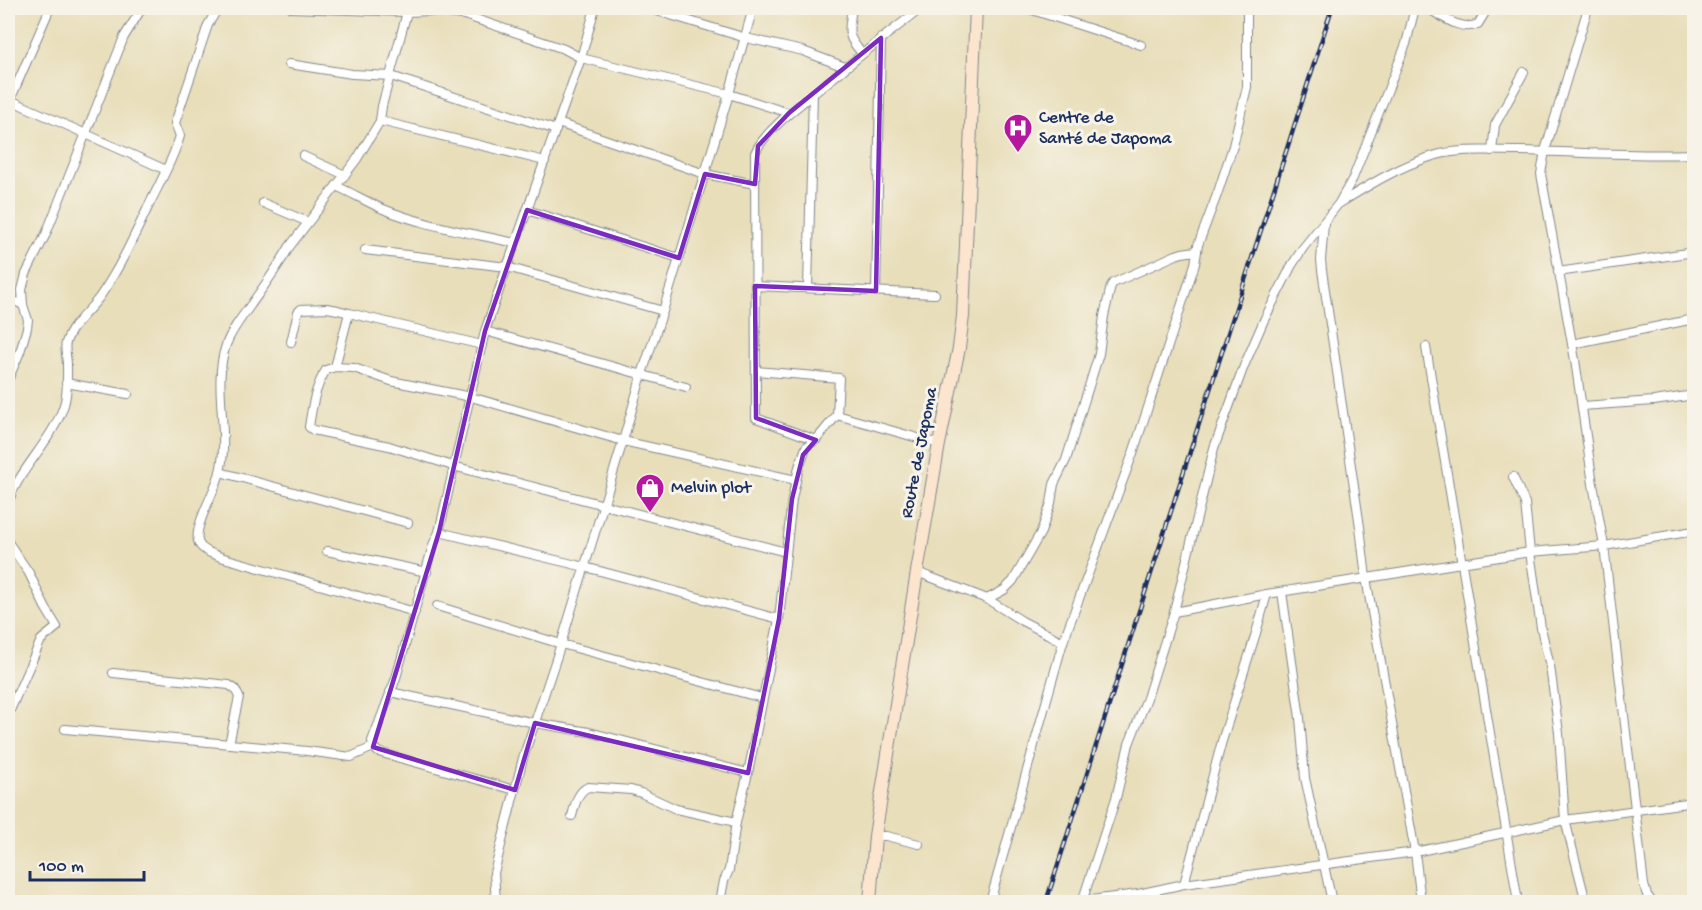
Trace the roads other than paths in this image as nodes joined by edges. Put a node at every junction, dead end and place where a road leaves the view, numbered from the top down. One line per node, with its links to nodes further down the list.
1 (50, 8): 30 (street)
2 (141, 8): 34 (street)
3 (218, 8): 40 (street)
4 (291, 8): 18 (street)
5 (595, 8): 23 (street)
6 (647, 8): 19 (street)
7 (753, 8): 19 (street)
8 (852, 8): 22 (street)
9 (922, 8): 20 (street)
10 (976, 8): 84 (street, Route de Japoma)
11 (1026, 8): 21 (street)
12 (1247, 8): 52 (street)
13 (1415, 8): 46 (street)
14 (1427, 8): 15 (street)
15 (1488, 8)
16 (1588, 8): 36 (street)
17 (430, 9): 18 (street); 23 (street)
18 (407, 12): 27 (street)
19 (746, 38): 25 (street); 28 (street)
20 (881, 38): 22 (street); 59 (street)
21 (1141, 45)
22 (862, 53): 25 (street)
23 (581, 58): 28 (street); 33 (street)
24 (289, 64): 27 (street)
25 (845, 67): 29 (street)
26 (1524, 72): 35 (street)
27 (391, 76): 32 (street); 33 (street)
28 (729, 93): 31 (street); 41 (street)
29 (813, 94): 31 (street); 58 (street)
30 (8, 101): 34 (street)
31 (789, 113): 43 (street)
32 (380, 121): 39 (street); 42 (street)
33 (557, 126): 39 (street); 41 (street)
34 (85, 133): 40 (street); 62 (street)
35 (1492, 150): 36 (street); 46 (street)
36 (1545, 151): 37 (street); 56 (street)
37 (1695, 154)
38 (303, 156): 42 (street)
39 (544, 161): 47 (street)
40 (166, 170): 75 (street)
41 (705, 174): 43 (street); 54 (street)
42 (345, 175): 44 (street)
43 (755, 184): 57 (street)
44 (336, 186): 48 (street); 50 (street)
45 (263, 203): 48 (street)
46 (1339, 203): 49 (street)
47 (527, 210): 50 (street); 54 (street)
48 (308, 222): 86 (street)
49 (1324, 224): 103 (street); 109 (street)
50 (515, 243): 55 (street)
51 (365, 250): 55 (street)
52 (1196, 251): 106 (street); 111 (street)
53 (1695, 252): 56 (street)
54 (679, 258): 63 (street)
55 (507, 267): 63 (street); 66 (street)
56 (1558, 272): 68 (street)
57 (755, 286): 58 (street); 72 (street)
58 (808, 288): 59 (street)
59 (876, 291): 60 (street)
60 (935, 294)
61 (8, 298): 62 (street)
62 (22, 305): 74 (street)
63 (663, 311): 73 (street)
64 (349, 313): 67 (street); 69 (street); 71 (street)
65 (1695, 319): 68 (street)
66 (485, 331): 69 (street); 73 (street)
67 (291, 342)
68 (1572, 344): 80 (street)
69 (482, 345): 79 (street)
70 (1426, 347): 99 (street)
71 (335, 366): 79 (street); 85 (street)
72 (756, 371): 81 (street); 82 (street)
73 (642, 374): 76 (street); 83 (street)
74 (8, 380)
75 (66, 383): 77 (street); 89 (street)
76 (686, 387)
77 (128, 394)
78 (1695, 395): 80 (street)
79 (471, 397): 83 (street); 85 (street)
80 (1582, 406): 95 (street)
81 (837, 415): 82 (street); 84 (street)
82 (816, 440): 88 (street)
83 (623, 441): 88 (street); 90 (street)
84 (939, 444): 102 (street, Route de Japoma)
85 (453, 466): 90 (street); 93 (street)
86 (220, 472): 91 (street); 108 (street)
87 (1513, 477): 98 (street)
88 (796, 480): 97 (street)
89 (8, 503)
90 (604, 504): 97 (street); 100 (street)
91 (408, 523)
92 (1695, 531): 95 (street)
93 (439, 532): 100 (street); 101 (street)
94 (8, 542): 116 (street)
95 (1604, 546): 98 (street); 124 (street)
96 (327, 551): 101 (street)
97 (786, 552): 110 (street)
98 (1530, 552): 99 (street); 126 (street)
99 (1462, 564): 103 (street); 128 (street)
100 (585, 567): 110 (street); 112 (street)
101 (427, 572): 108 (street)
102 (917, 572): 106 (street); 129 (street, Route de Japoma)
103 (1365, 578): 104 (street); 131 (street)
104 (1282, 592): 105 (street); 132 (street)
105 (1267, 594): 109 (street); 133 (street)
106 (987, 599): 111 (street)
107 (437, 606): 112 (street)
108 (415, 612): 114 (street)
109 (1174, 612): 134 (street)
110 (779, 619): 115 (street)
111 (1063, 642): 138 (street)
112 (561, 644): 115 (street); 117 (street)
113 (113, 673): 119 (street)
114 (390, 692): 117 (street); 120 (street)
115 (762, 698): 121 (street)
116 (8, 715)
117 (535, 723): 121 (street); 122 (street)
118 (65, 729): 119 (street)
119 (229, 744): 120 (street)
120 (373, 747): 122 (street)
121 (748, 773): 127 (street)
122 (515, 790): 135 (street)
123 (1695, 802): 124 (street)
124 (1635, 810): 126 (street); 143 (street)
125 (572, 816): 127 (street)
126 (1565, 820): 128 (street); 142 (street)
127 (736, 822): 136 (street)
128 (1507, 832): 131 (street); 141 (street)
129 (875, 836): 130 (street); 137 (street, Route de Japoma)
130 (919, 844)
131 (1415, 852): 132 (street); 140 (street)
132 (1323, 866): 133 (street); 139 (street)
133 (1184, 884): 134 (street)
134 (1082, 902)
135 (496, 903)
136 (720, 903)
137 (870, 903)
138 (990, 903)
139 (1332, 903)
140 (1421, 903)
141 (1518, 903)
142 (1586, 903)
143 (1652, 903)

